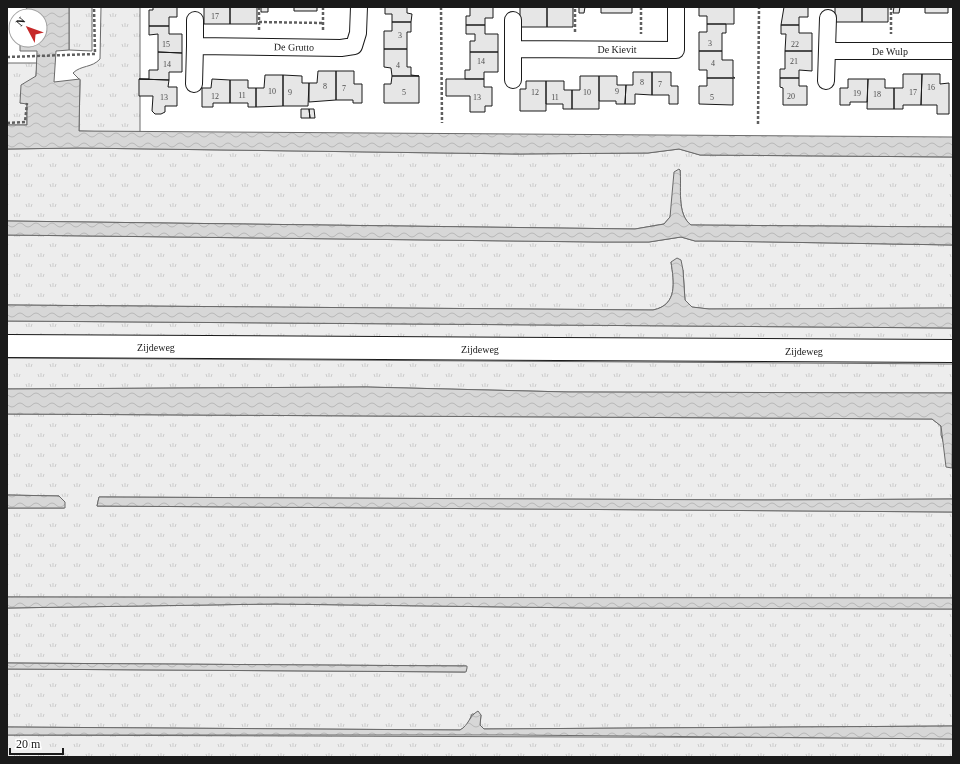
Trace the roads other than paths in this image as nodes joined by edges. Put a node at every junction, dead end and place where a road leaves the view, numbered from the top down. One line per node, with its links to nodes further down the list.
1 (358, 7): 6 (street, De Grutto)
2 (676, 7): 7 (street, De Kievit)
3 (828, 18): 8 (street)
4 (195, 20): 6 (street)
5 (513, 20): 7 (street)
6 (195, 46): 12 (street)
7 (514, 49): 10 (street)
8 (827, 51): 9 (street, De Wulp); 11 (street)
9 (953, 51)
10 (513, 80)
11 (826, 81)
12 (194, 84)
13 (7, 346): 14 (main road, Zijdeweg)
14 (953, 351)

